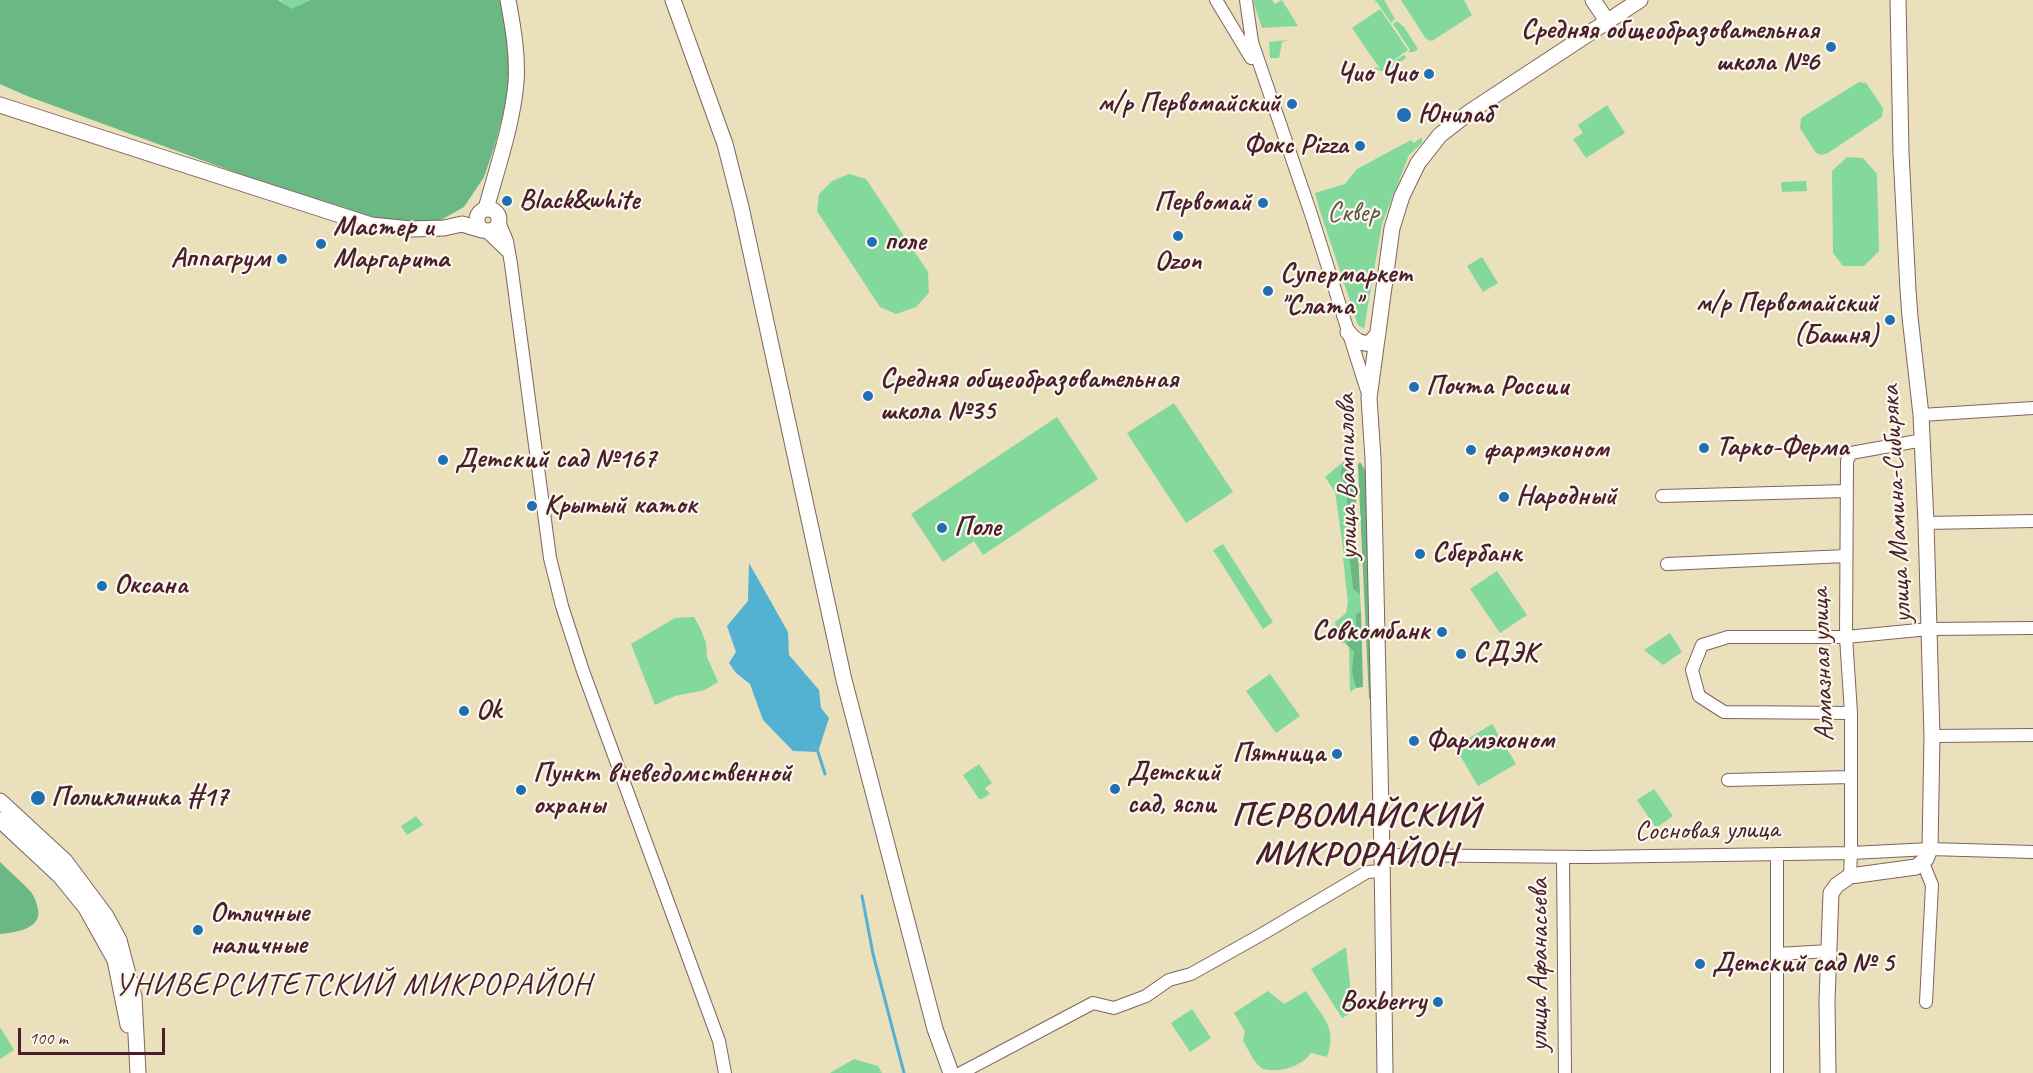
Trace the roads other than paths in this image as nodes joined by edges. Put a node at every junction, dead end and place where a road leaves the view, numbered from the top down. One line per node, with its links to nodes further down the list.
1 (508, 0): 11 (street)
2 (673, 0): 51 (street)
3 (1216, 0): 9 (street)
4 (1246, 0): 9 (street)
5 (1593, 0): 8 (street)
6 (1640, 0): 8 (street, улица Вампилова)
7 (1898, 0): 19 (street, улица Мамина-Сибиряка)
8 (1607, 21): 16 (street, улица Вампилова)
9 (1267, 89): 15 (street)
10 (0, 105): 12 (street)
11 (491, 215): 12 (street); 13 (street); 14 (street)
12 (462, 224): 13 (street)
13 (484, 230): 14 (street)
14 (509, 253): 50 (street)
15 (1348, 332): 16 (street); 17 (street)
16 (1378, 334): 17 (street, улица Вампилова)
17 (1369, 398): 42 (street, улица Вампилова)
18 (2033, 408): 19 (street)
19 (1922, 415): 20 (street, улица Мамина-Сибиряка)
20 (1923, 440): 21 (street, Алмазная улица); 24 (street, улица Мамина-Сибиряка)
21 (1846, 491): 22 (street); 25 (street, Алмазная улица)
22 (1662, 496)
23 (2033, 521): 24 (street)
24 (1926, 523): 28 (street, улица Мамина-Сибиряка)
25 (1846, 556): 26 (street); 29 (street, Алмазная улица)
26 (1667, 564)
27 (2033, 628): 28 (street)
28 (1929, 629): 29 (street); 32 (street, улица Мамина-Сибиряка)
29 (1846, 637): 30 (street, Алмазная улица); 30 (street)
30 (1851, 712): 33 (street, Алмазная улица)
31 (2033, 735): 32 (street)
32 (1932, 736): 37 (street, улица Мамина-Сибиряка)
33 (1850, 777): 34 (street); 39 (street, Алмазная улица)
34 (1728, 780)
35 (0, 801): 49 (street)
36 (0, 820): 48 (street)
37 (1930, 849): 38 (street, Сосновая улица); 39 (street, Сосновая улица); 43 (street, улица Мамина-Сибиряка)
38 (2033, 852)
39 (1851, 853): 40 (street, Сосновая улица); 44 (street, Алмазная улица)
40 (1777, 854): 41 (street, Сосновая улица); 46 (street)
41 (1563, 857): 42 (street, Сосновая улица); 54 (street, улица Афанасьева)
42 (1382, 863): 52 (street, Сосновая улица); 53 (street, улица Вампилова)
43 (1923, 863): 44 (street); 47 (street)
44 (1850, 876): 45 (street)
45 (1829, 951): 46 (street); 56 (street)
46 (1777, 954): 55 (street)
47 (1926, 1002)
48 (130, 1073)
49 (138, 1073)
50 (725, 1073)
51 (951, 1073)
52 (961, 1073)
53 (1385, 1073)
54 (1565, 1073)
55 (1777, 1073)
56 (1828, 1073)

